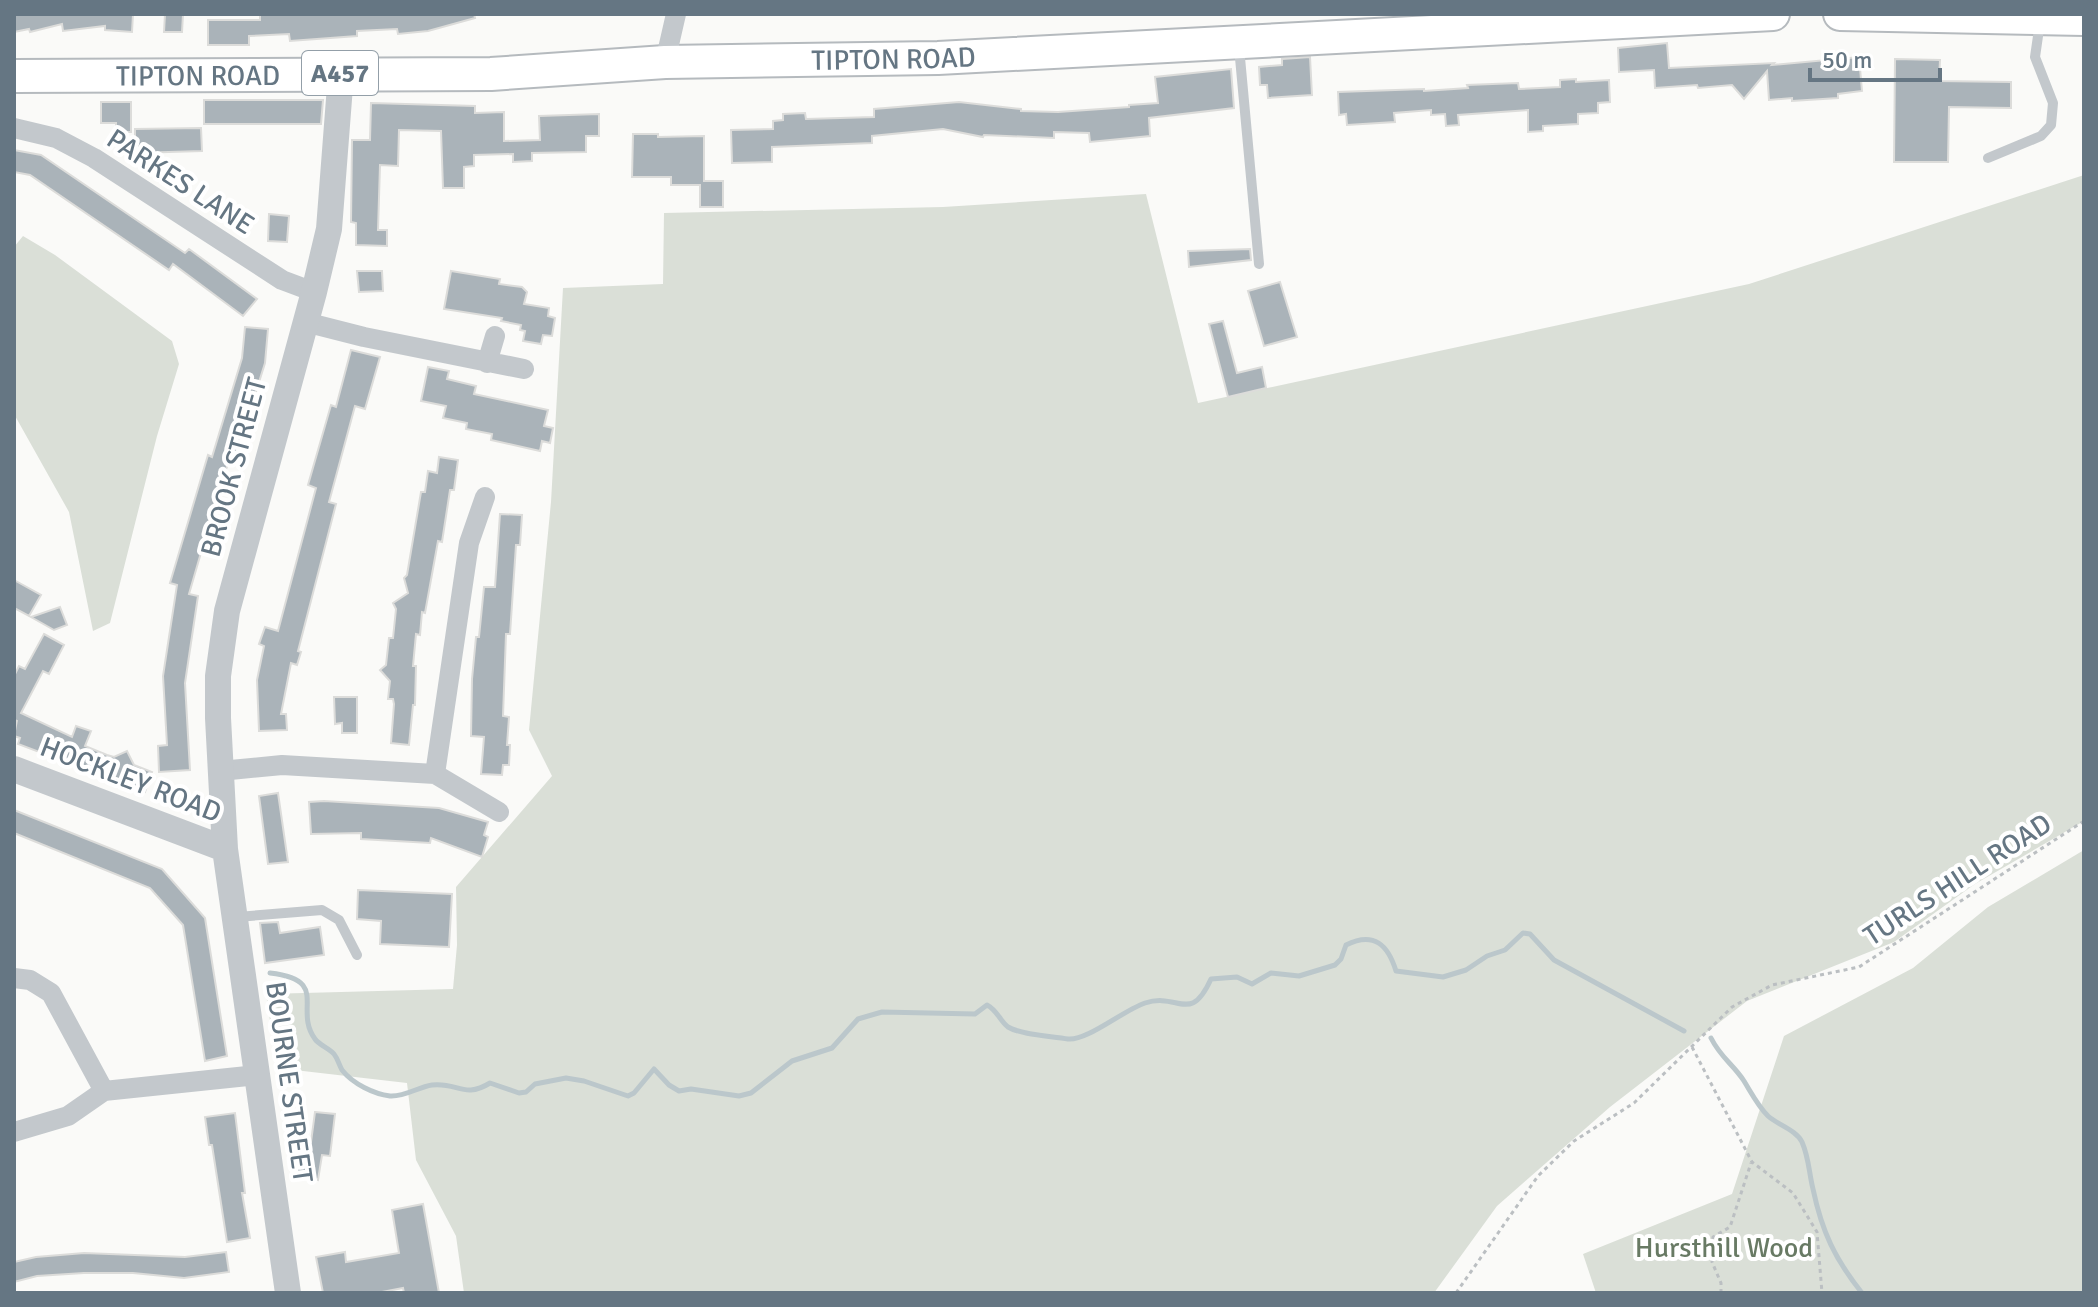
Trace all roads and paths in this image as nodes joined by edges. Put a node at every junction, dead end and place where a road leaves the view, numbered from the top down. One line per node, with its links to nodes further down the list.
1 (676, 14): 7 (street)
2 (1773, 14): 6 (main road, TIPTON ROAD / A457)
3 (1840, 14): 4 (main road)
4 (2041, 17): 5 (main road); 11 (lane)
5 (2084, 19)
6 (1239, 41): 7 (main road, TIPTON ROAD / A457); 12 (lane)
7 (665, 62): 8 (main road, TIPTON ROAD / A457)
8 (341, 73): 9 (main road, TIPTON ROAD / A457); 13 (street, BROOK STREET)
9 (14, 76)
10 (14, 128): 13 (street, PARKES LANE)
11 (1988, 158)
12 (1259, 264)
13 (314, 292): 14 (street, BROOK STREET)
14 (305, 322): 16 (street); 20 (street, BROOK STREET)
15 (495, 336): 16 (street)
16 (487, 363): 17 (street)
17 (524, 369)
18 (485, 497): 21 (street)
19 (14, 769): 24 (street, HOCKLEY ROAD)
20 (220, 771): 21 (street); 24 (street, BROOK STREET)
21 (435, 774): 22 (street)
22 (499, 812)
23 (2084, 821): 29 (path, TURLS HILL ROAD)
24 (225, 849): 25 (street, BROOK STREET)
25 (229, 880): 26 (street, BOURNE STREET)
26 (235, 917): 27 (lane); 30 (street, BOURNE STREET)
27 (357, 955)
28 (14, 978): 31 (street)
29 (1692, 1047): 33 (path); 35 (path, TURLS HILL ROAD)
30 (257, 1075): 31 (street); 34 (street, BOURNE STREET)
31 (104, 1091): 32 (street)
32 (14, 1132)
33 (1752, 1162): 36 (path); 37 (path)
34 (288, 1293)
35 (1456, 1293)
36 (1721, 1293)
37 (1822, 1293)

